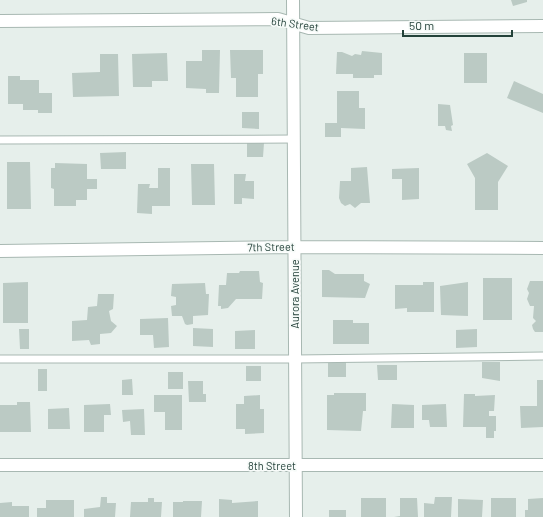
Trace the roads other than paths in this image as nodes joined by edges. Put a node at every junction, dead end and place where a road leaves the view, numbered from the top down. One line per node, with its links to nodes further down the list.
1 (294, 0): 3 (street, Aurora Avenue)
2 (0, 21): 3 (street, 6th Street)
3 (294, 24): 4 (street, 6th Street); 5 (street, Aurora Avenue)
4 (543, 26)
5 (294, 139): 6 (lane); 7 (street, Aurora Avenue)
6 (0, 140)
7 (294, 247): 8 (street, 7th Street); 9 (street, 7th Street); 12 (street, Aurora Avenue)
8 (543, 248)
9 (0, 251)
10 (543, 356): 12 (lane)
11 (0, 359): 12 (lane)
12 (295, 359): 15 (street, Aurora Avenue)
13 (0, 465): 15 (street, 8th Street)
14 (543, 465): 15 (street, 8th Street)
15 (296, 466): 16 (street, Aurora Avenue)
16 (296, 517)

